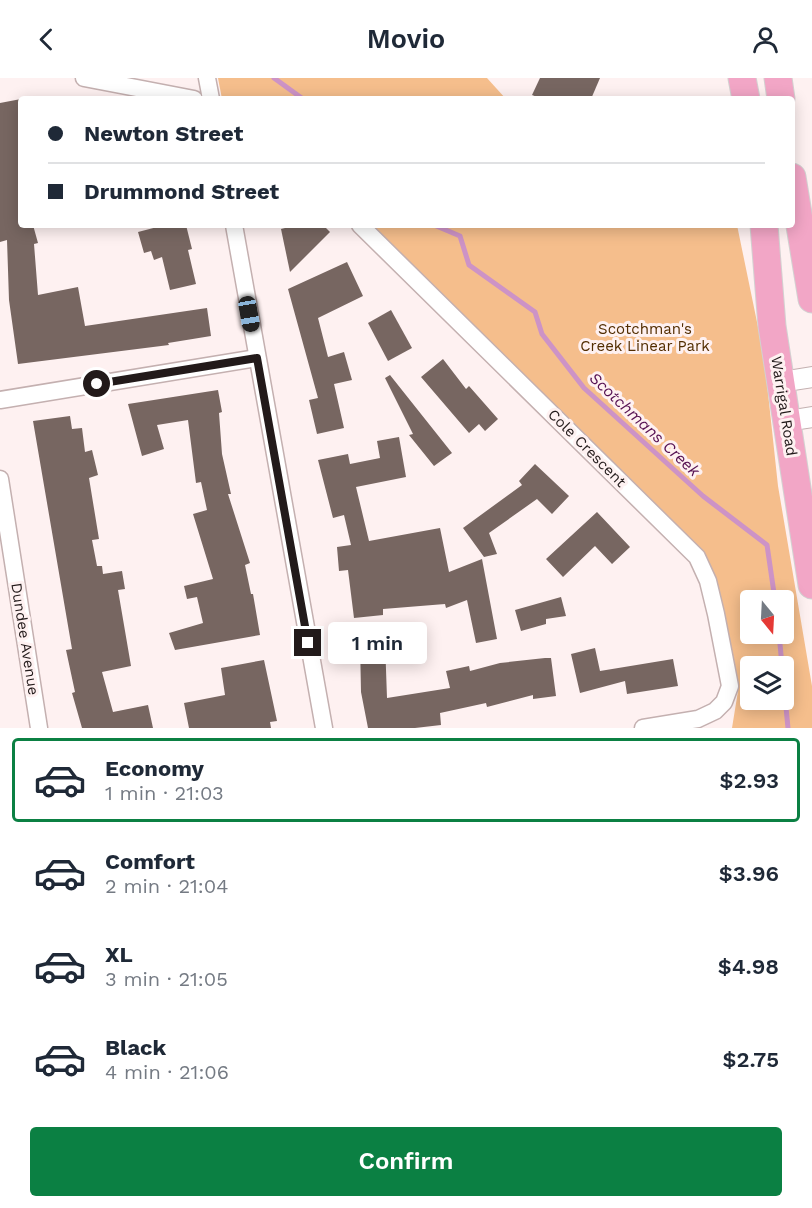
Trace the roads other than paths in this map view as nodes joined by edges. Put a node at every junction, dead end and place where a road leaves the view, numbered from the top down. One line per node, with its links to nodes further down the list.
1 (84, 78): 5 (street)
2 (207, 78): 6 (street)
3 (742, 78): 7 (highway)
4 (778, 78): 8 (highway)
5 (178, 96)
6 (210, 96)
7 (745, 96)
8 (781, 96)
9 (795, 195): 13 (highway)
10 (235, 228): 14 (street)
11 (363, 228): 23 (street, Cole Crescent)
12 (764, 228): 16 (highway, Warrigal Road)
13 (812, 299)
14 (257, 358): 17 (street); 22 (street)
15 (812, 377): 16 (street)
16 (781, 382): 18 (highway, Warrigal Road)
17 (0, 400)
18 (799, 419): 20 (highway, Warrigal Road)
19 (0, 479): 21 (street, Dundee Avenue)
20 (812, 585)
21 (39, 728)
22 (324, 728)
23 (643, 728)

